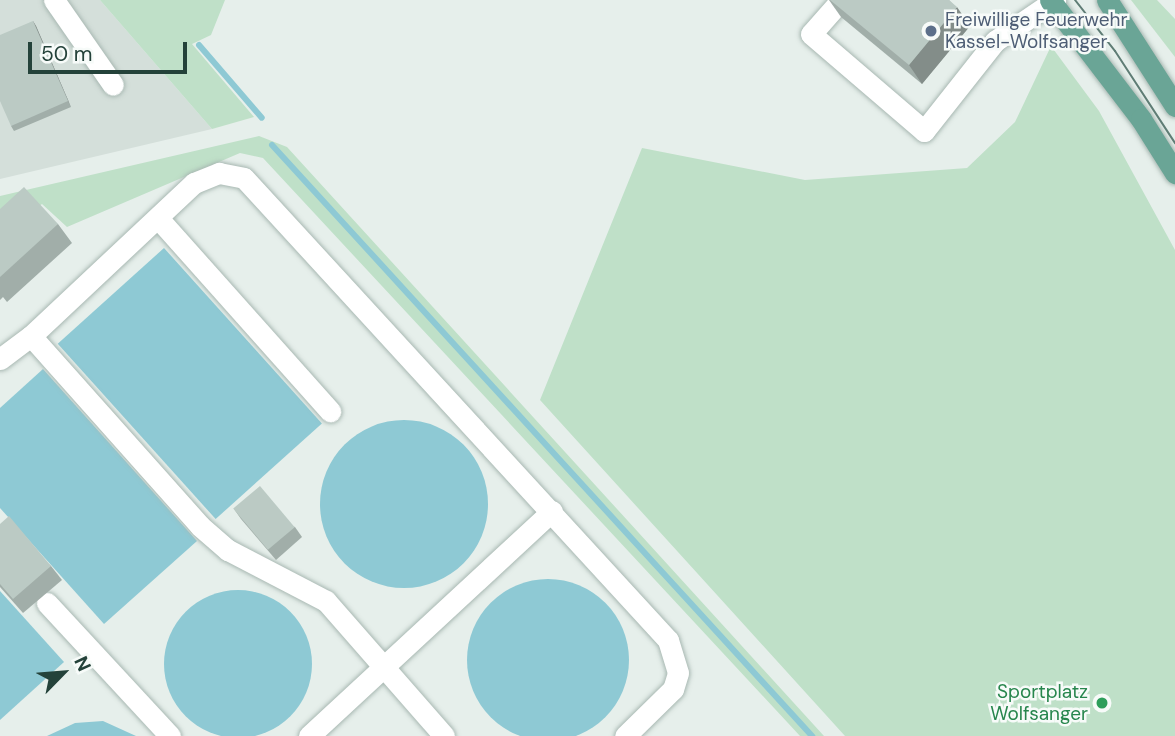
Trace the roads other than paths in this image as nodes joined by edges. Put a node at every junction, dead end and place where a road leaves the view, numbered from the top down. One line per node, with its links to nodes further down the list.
1 (54, 0): 5 (lane)
2 (841, 0): 4 (lane)
3 (1107, 0): 6 (main road)
4 (1053, 1): 7 (main road)
5 (113, 85)
6 (1175, 106)
7 (1175, 173)
8 (158, 218): 9 (lane); 11 (lane); 12 (lane)
9 (31, 336): 10 (lane); 14 (lane)
10 (0, 359)
11 (330, 411)
12 (552, 511): 14 (lane); 18 (lane)
13 (47, 603): 15 (lane)
14 (383, 668): 16 (lane); 17 (lane)
15 (170, 736)
16 (309, 736)
17 (444, 736)
18 (625, 736)

